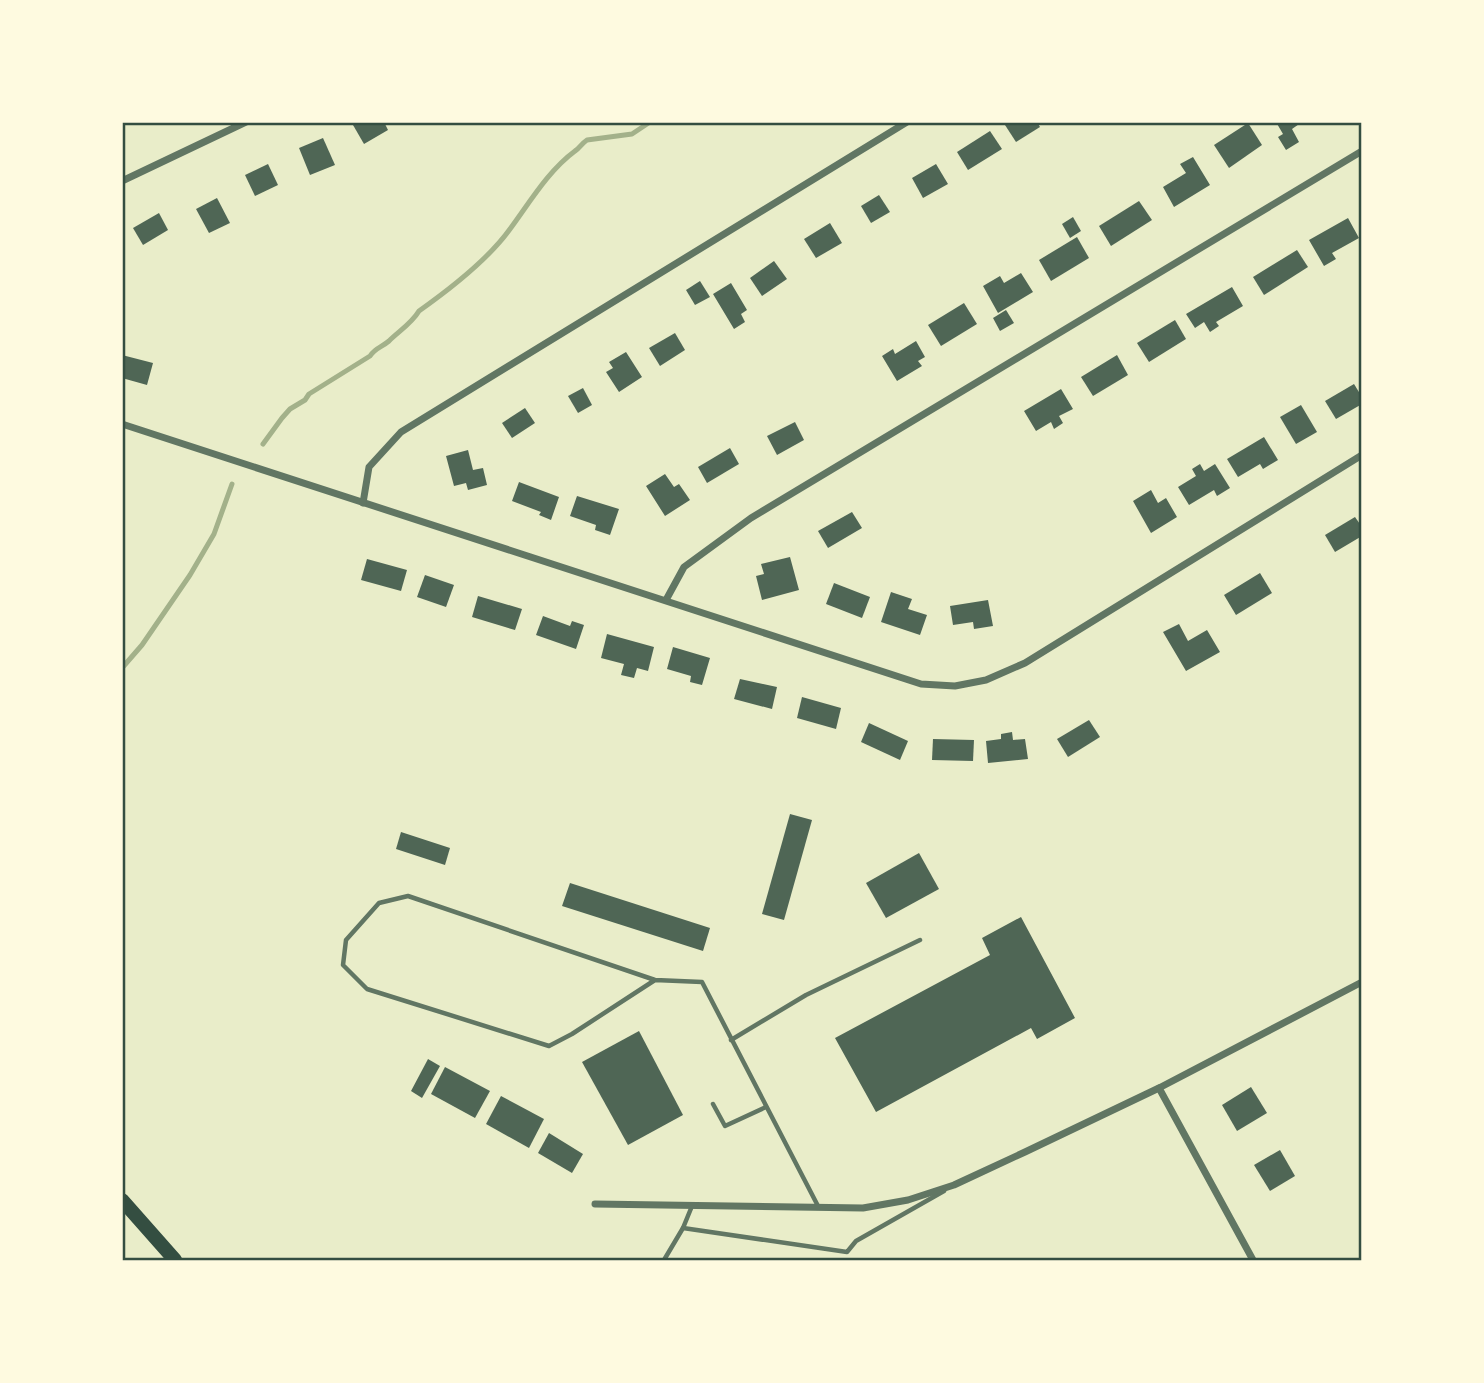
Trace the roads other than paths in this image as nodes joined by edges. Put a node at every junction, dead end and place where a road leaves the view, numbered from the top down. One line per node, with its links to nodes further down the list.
1 (246, 122): 4 (street)
2 (907, 122): 7 (street)
3 (1362, 151): 8 (street)
4 (122, 181)
5 (122, 424): 7 (street)
6 (1362, 455): 8 (street)
7 (363, 503): 8 (street)
8 (666, 600)
9 (920, 940): 12 (lane)
10 (655, 980): 10 (lane); 12 (lane)
11 (1362, 982): 13 (street)
12 (731, 1040): 15 (lane)
13 (1159, 1088): 16 (street); 24 (street)
14 (713, 1104): 15 (lane)
15 (766, 1107): 20 (lane)
16 (954, 1185): 20 (street); 21 (lane)
17 (122, 1200): 22 (highway)
18 (595, 1205): 19 (street)
19 (692, 1206): 20 (street); 21 (lane)
20 (818, 1207)
21 (683, 1228): 23 (lane)
22 (175, 1261)
23 (664, 1261)
24 (1253, 1261)

